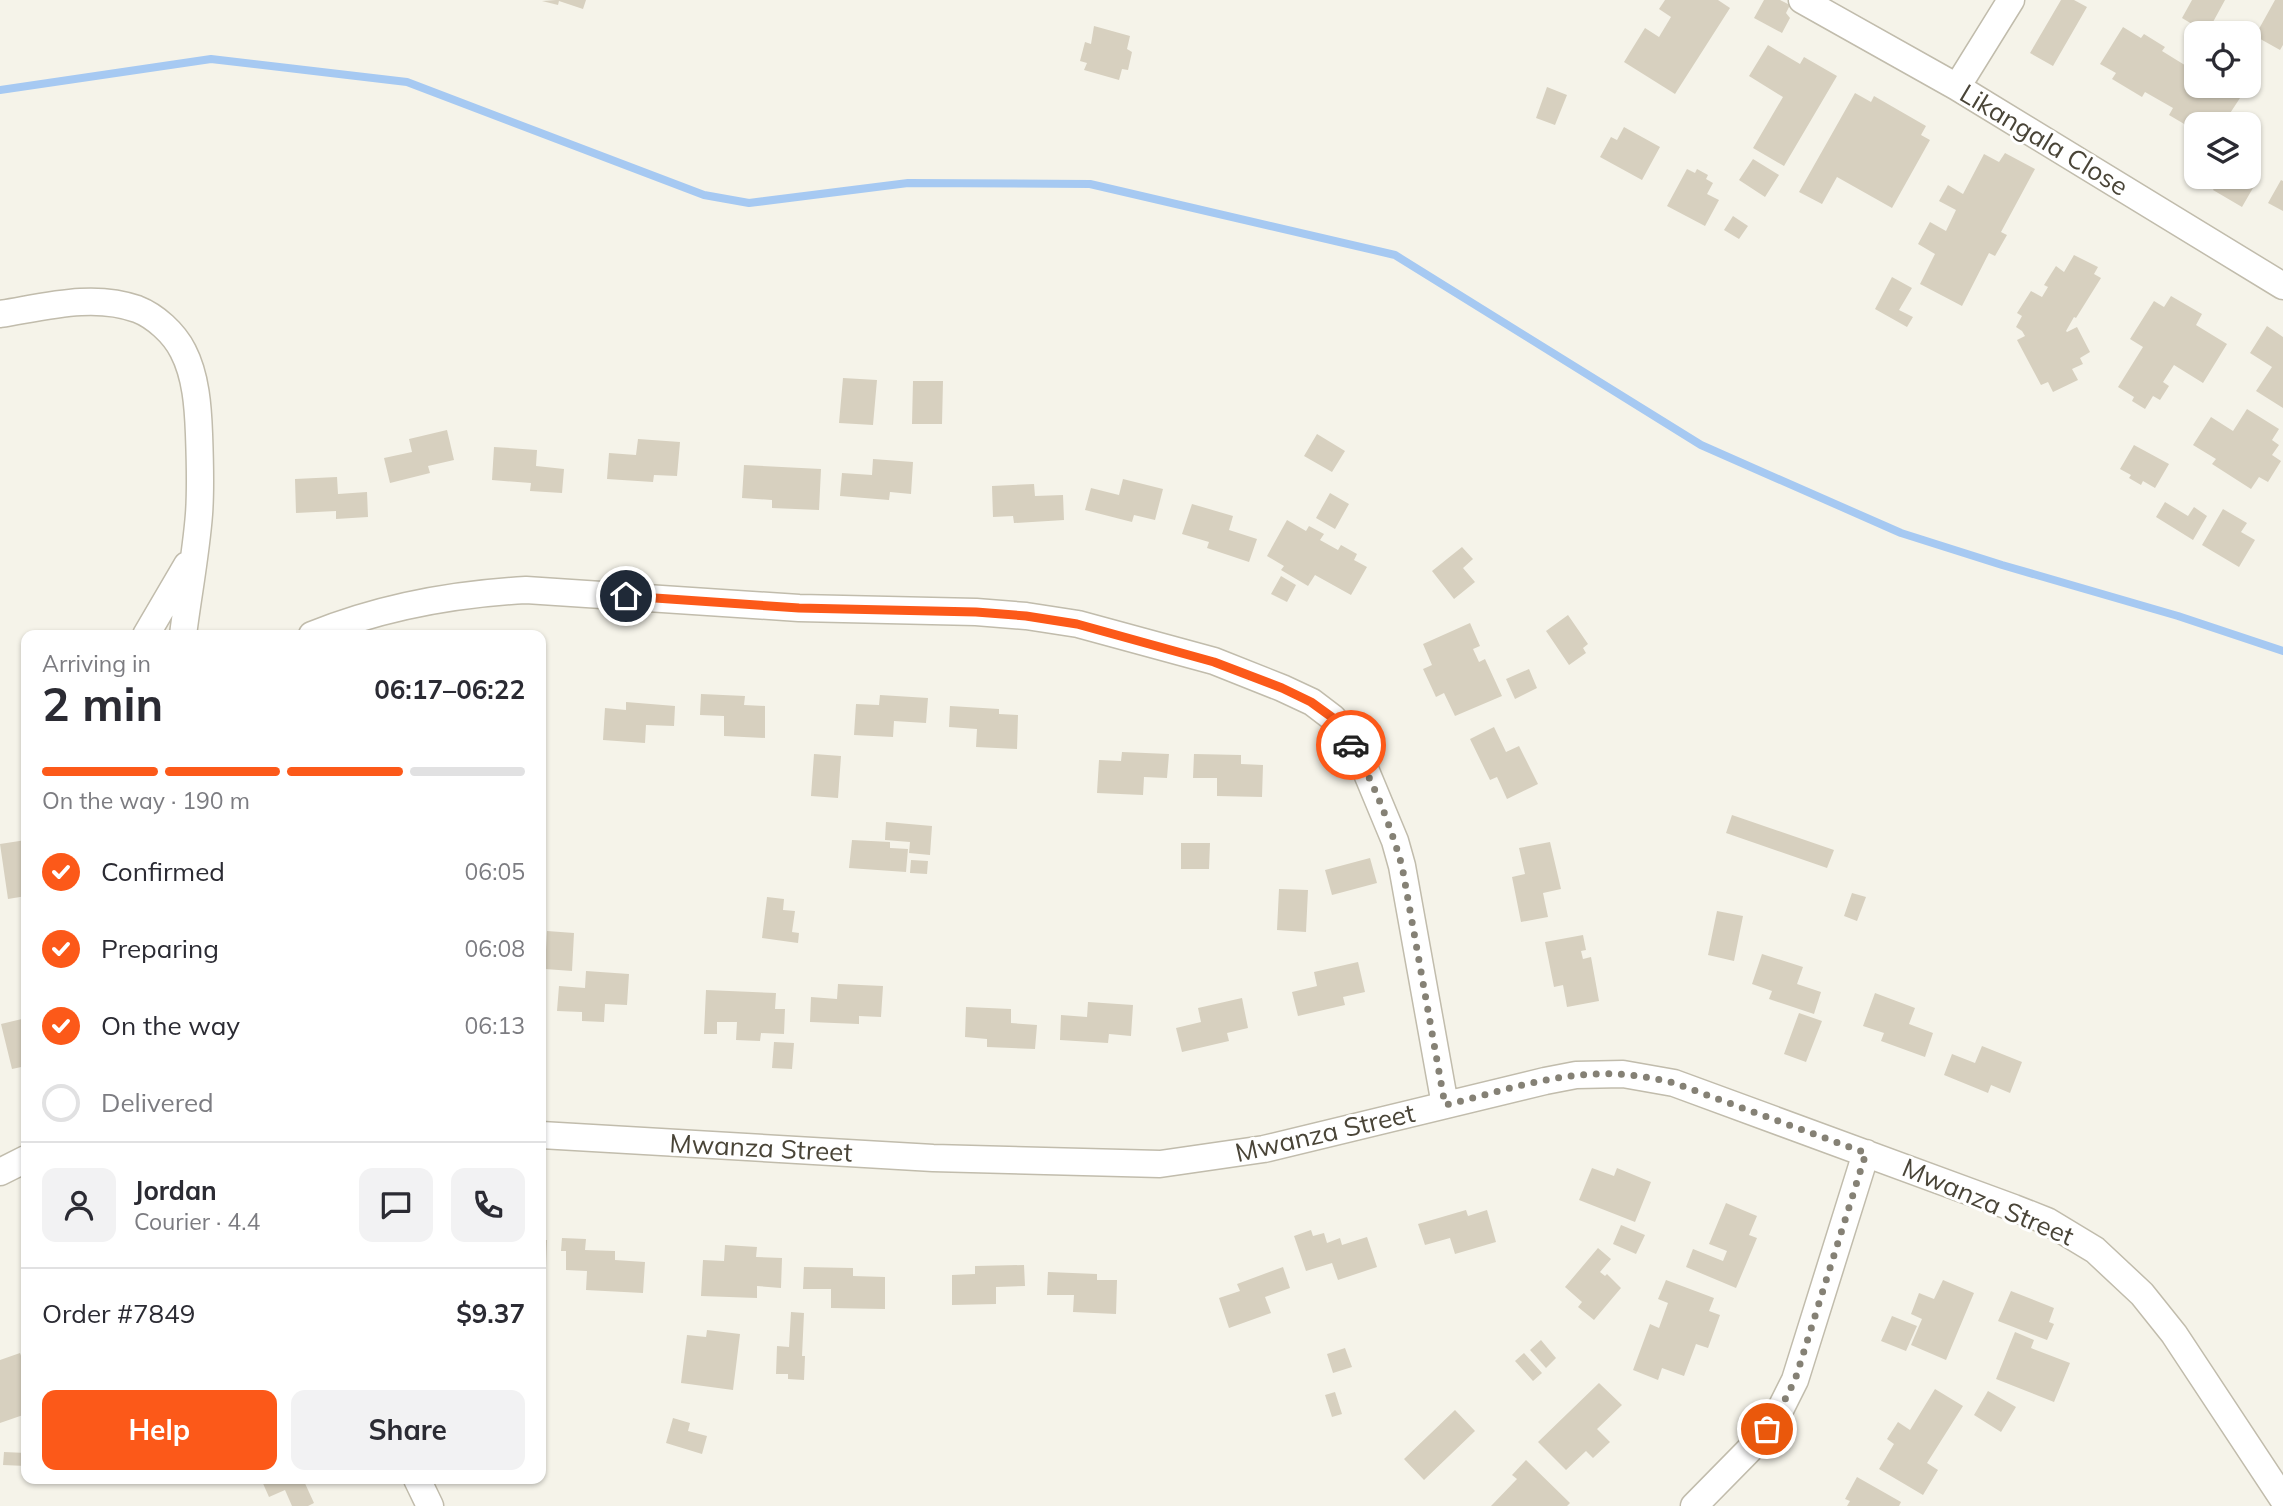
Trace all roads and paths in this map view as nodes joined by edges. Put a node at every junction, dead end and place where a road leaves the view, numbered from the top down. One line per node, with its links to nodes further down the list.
1 (1802, 0): 3 (street, Likangala Close)
2 (2011, 0): 3 (street)
3 (1957, 87): 4 (street, Likangala Close)
4 (2283, 285)
5 (0, 314): 6 (street)
6 (193, 554): 7 (street); 8 (street)
7 (149, 630)
8 (184, 630)
9 (326, 630): 10 (street)
10 (1445, 1105): 11 (street, Mwanza Street); 12 (street, Mwanza Street)
11 (546, 1135)
12 (1866, 1153): 16 (street, Mwanza Street); 18 (street)
13 (21, 1162): 14 (street)
14 (0, 1172)
15 (419, 1484): 17 (street)
16 (2283, 1499)
17 (430, 1506)
18 (1694, 1506)

